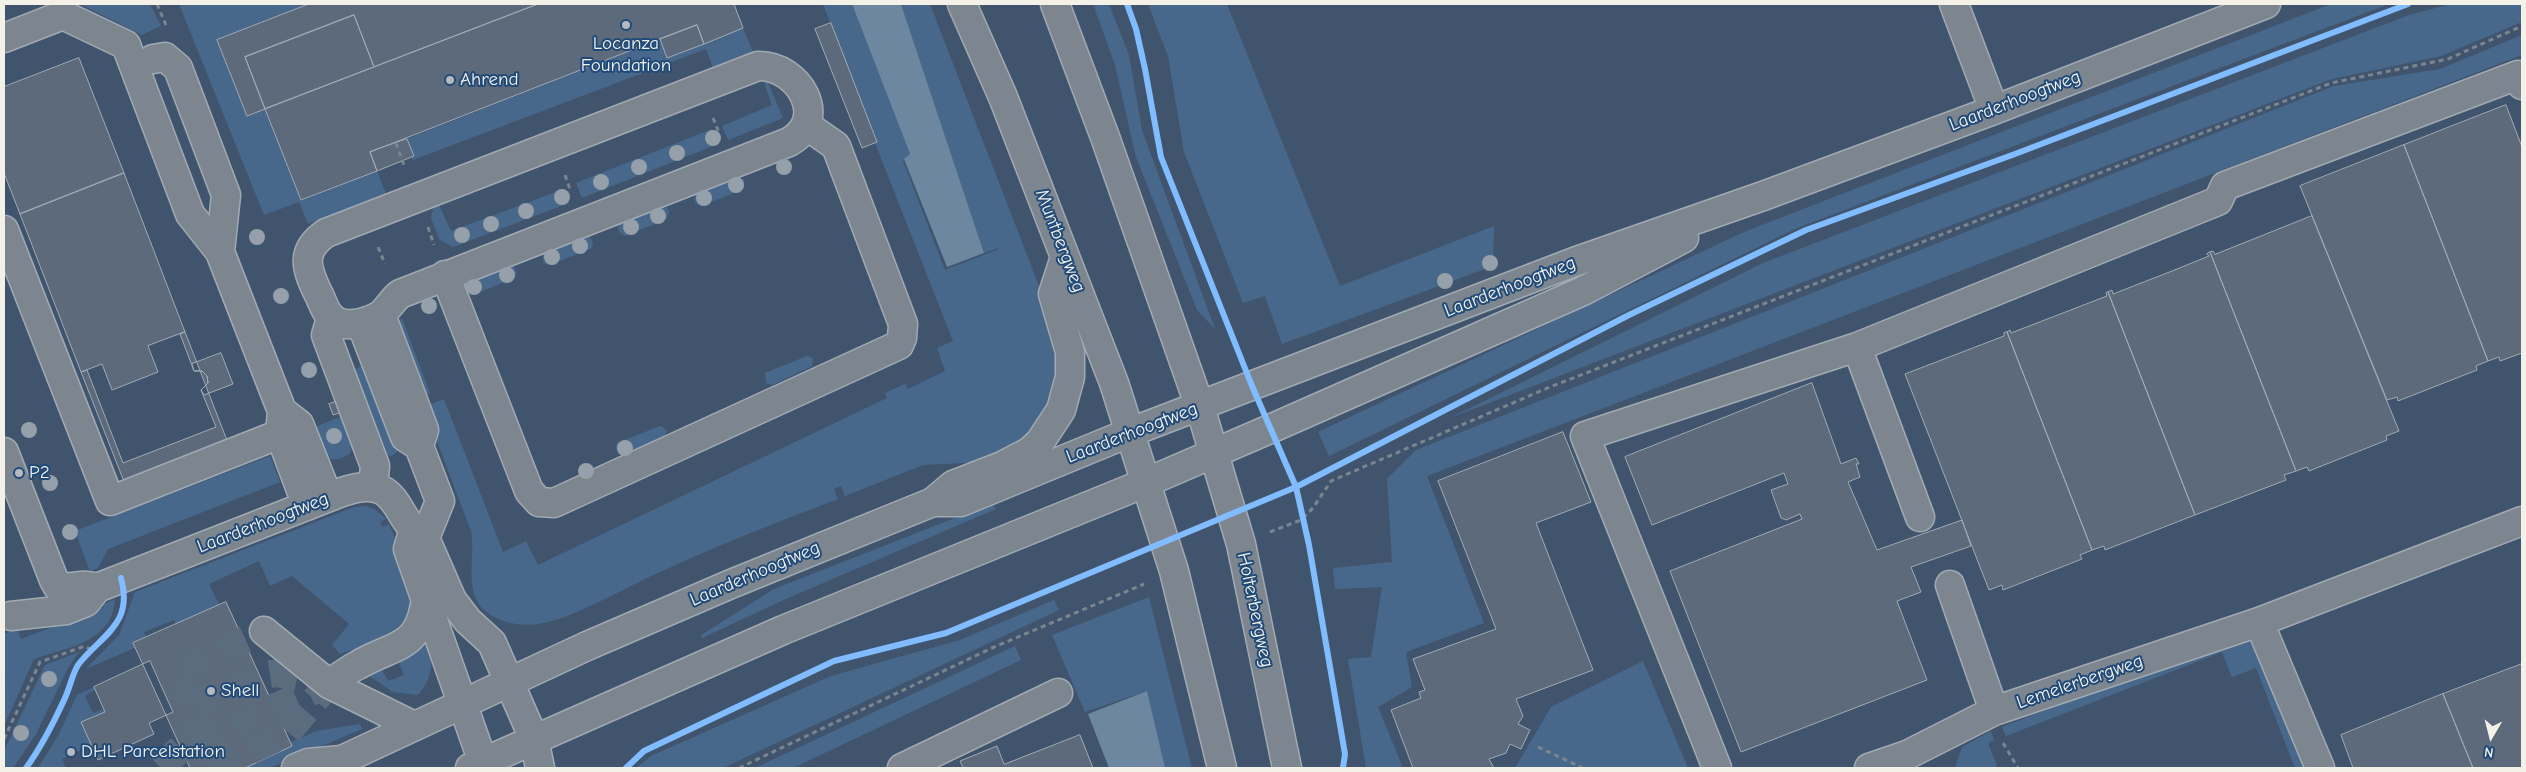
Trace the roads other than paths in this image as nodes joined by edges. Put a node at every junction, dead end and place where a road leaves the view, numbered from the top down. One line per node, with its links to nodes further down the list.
1 (962, 4): 13 (street, Muntbergweg)
2 (1054, 4): 18 (street)
3 (1954, 4): 8 (street)
4 (2266, 4): 8 (street, Laarderhoogtweg)
5 (4, 38): 12 (street)
6 (153, 59): 12 (street)
7 (2522, 85): 17 (street)
8 (1994, 110): 10 (street, Laarderhoogtweg)
9 (806, 125): 14 (street); 14 (street); 15 (street)
10 (1763, 196): 18 (street, Laarderhoogtweg); 22 (street, Laarderhoogtweg)
11 (4, 230): 19 (street)
12 (220, 252): 19 (street)
13 (1066, 257): 20 (street, Muntbergweg); 26 (street)
14 (445, 275): 16 (street)
15 (331, 318): 16 (street); 24 (street)
16 (371, 319): 29 (street, Laarderhoogtweg)
17 (1857, 347): 27 (street); 51 (street)
18 (1200, 407): 20 (street, Laarderhoogtweg); 22 (street)
19 (281, 423): 25 (street)
20 (1131, 432): 23 (street, Muntbergweg); 26 (street, Laarderhoogtweg)
21 (4, 452): 31 (street)
22 (1212, 454): 23 (street, Laarderhoogtweg); 50 (street, Holterbergweg)
23 (1145, 484): 42 (street, Laarderhoogtweg); 49 (street)
24 (373, 487): 25 (street, Laarderhoogtweg); 29 (street)
25 (317, 502): 31 (street, Laarderhoogtweg)
26 (933, 502): 36 (street, Laarderhoogtweg)
27 (1920, 517)
28 (2522, 521): 34 (street, Lemelerbergweg)
29 (419, 535): 32 (street, Laarderhoogtweg); 36 (street)
30 (1950, 585): 40 (street)
31 (97, 588): 33 (street)
32 (426, 596): 37 (street); 39 (street, Laarderhoogtweg)
33 (11, 616)
34 (2259, 622): 40 (street, Lemelerbergweg); 53 (street)
35 (264, 632): 37 (street)
36 (509, 682): 39 (street, Laarderhoogtweg); 42 (street)
37 (329, 684): 41 (street)
38 (1058, 693): 48 (street)
39 (462, 705): 41 (street, Laarderhoogtweg); 45 (street, Laarderhoogtweg)
40 (1994, 711): 43 (street, Lemelerbergweg)
41 (414, 726): 44 (street, Laarderhoogtweg)
42 (534, 739): 45 (street, Laarderhoogtweg); 47 (street)
43 (1910, 762): 52 (street, Lemelerbergweg)
44 (337, 764): 46 (street, Laarderhoogtweg)
45 (479, 766)
46 (296, 768)
47 (540, 768)
48 (902, 768)
49 (1222, 768)
50 (1287, 768)
51 (1717, 768)
52 (1869, 768)
53 (2320, 768)

